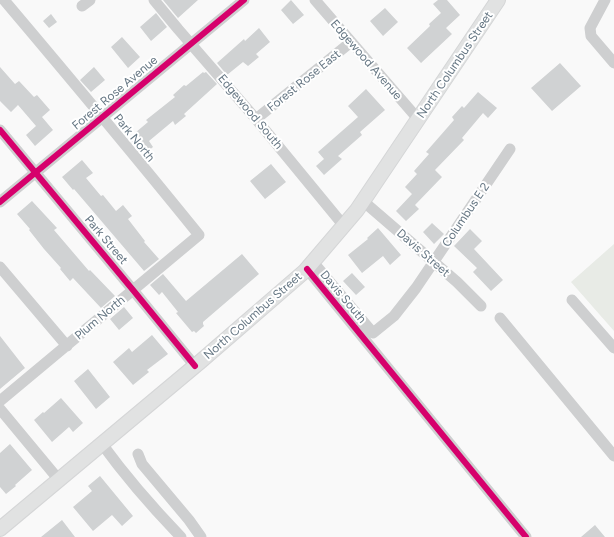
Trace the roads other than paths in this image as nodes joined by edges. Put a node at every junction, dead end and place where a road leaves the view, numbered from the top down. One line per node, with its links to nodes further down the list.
1 (4, 0): 10 (street, Park North)
2 (154, 0): 8 (street, Edgewood South)
3 (244, 0): 8 (street, Forest Rose Avenue)
4 (315, 0): 7 (street, Edgewood Avenue)
5 (498, 0): 12 (main road, North Columbus Street)
6 (606, 0): 9 (street)
7 (351, 42): 11 (street, Forest Rose East); 12 (street, Edgewood Avenue)
8 (191, 44): 10 (street, Forest Rose Avenue); 11 (street, Edgewood South)
9 (614, 63)
10 (103, 117): 15 (street, Forest Rose Avenue); 19 (street, Park North)
11 (256, 119): 18 (street, Edgewood South)
12 (418, 119): 16 (main road, North Columbus Street)
13 (0, 130): 15 (street, Park Street)
14 (510, 149): 20 (street, Columbus E 2)
15 (35, 172): 17 (street, Forest Rose Avenue); 23 (street, Park Street)
16 (363, 201): 18 (main road, North Columbus Street); 20 (street, Davis Street)
17 (0, 202)
18 (344, 226): 21 (main road, North Columbus Street)
19 (200, 235): 23 (street, Plum North)
20 (434, 263): 25 (street, Davis Street); 27 (street, Columbus E 2)
21 (310, 265): 27 (street, Davis South); 30 (main road, North Columbus Street); 40 (street)
22 (0, 267): 28 (street)
23 (133, 290): 28 (street, Plum North); 30 (street, Park Street)
24 (572, 300): 29 (street)
25 (481, 306)
26 (500, 318): 35 (street)
27 (373, 333)
28 (67, 346): 31 (street, Plum North)
29 (614, 348)
30 (195, 366): 33 (main road, North Columbus Street)
31 (0, 401)
32 (0, 409): 36 (street)
33 (102, 444): 36 (main road, North Columbus Street); 38 (street)
34 (138, 454): 39 (street)
35 (614, 456)
36 (59, 480): 37 (main road, North Columbus Street)
37 (0, 529)
38 (181, 537)
39 (202, 537)
40 (526, 537)

